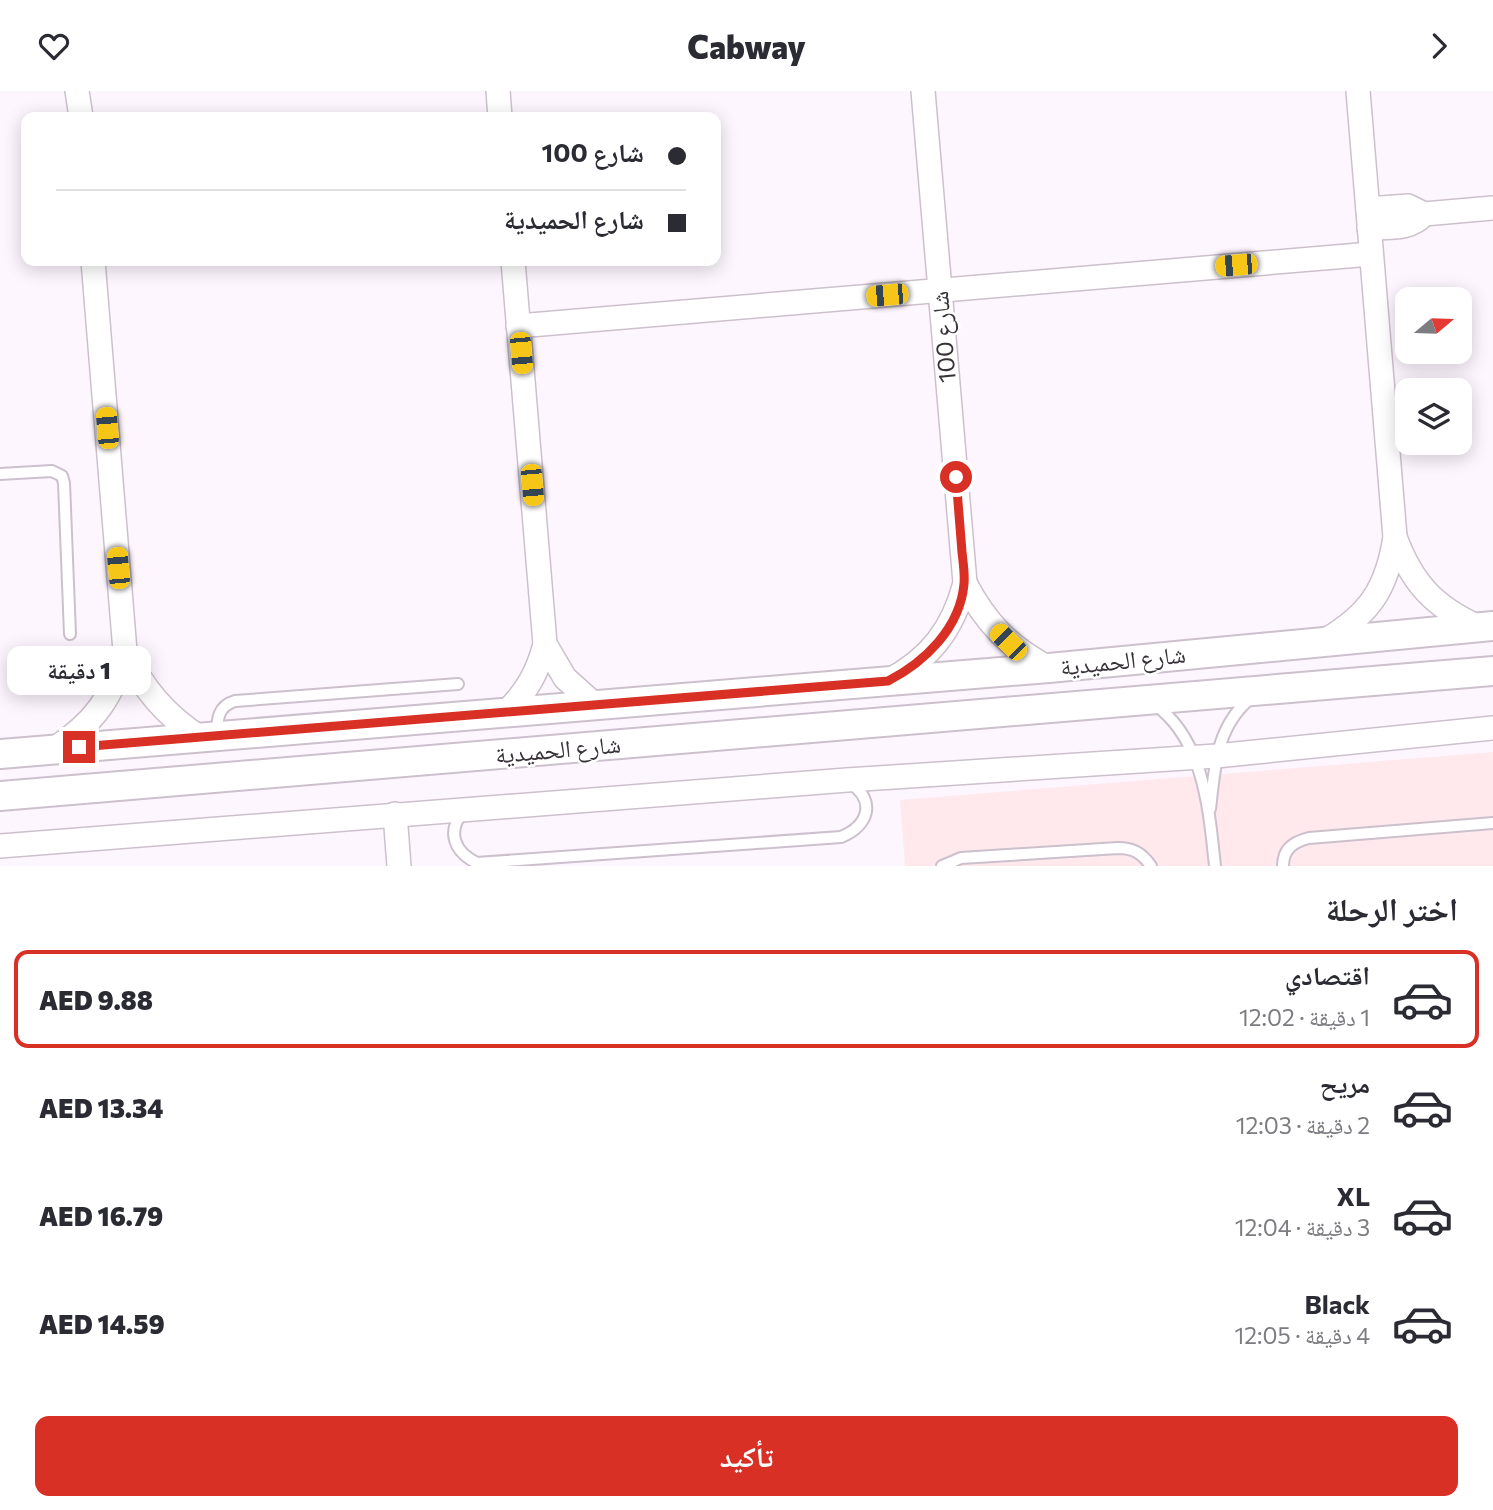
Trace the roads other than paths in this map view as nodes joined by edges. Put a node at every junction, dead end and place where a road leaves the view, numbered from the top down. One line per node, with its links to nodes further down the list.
1 (498, 91): 4 (street)
2 (923, 91): 10 (street, شارع 100)
3 (1358, 91): 6 (street)
4 (500, 112)
5 (1493, 208): 6 (street)
6 (1368, 218): 7 (street)
7 (1371, 254): 10 (street); 13 (street)
8 (93, 266): 19 (street)
9 (513, 266): 11 (street)
10 (940, 291): 11 (street); 14 (street, شارع 100)
11 (518, 326): 18 (street)
12 (0, 474): 16 (lane)
13 (1395, 537): 15 (street); 17 (street)
14 (965, 583): 20 (street, شارع 100); 22 (street, شارع 100)
15 (1486, 626): 17 (street, شارع الحميدية)
16 (69, 634)
17 (1326, 640): 20 (street, شارع الحميدية)
18 (545, 644): 26 (street); 27 (street)
19 (125, 651): 29 (street); 30 (street)
20 (1049, 668): 22 (street, شارع الحميدية)
21 (1493, 671): 24 (street, شارع الحميدية)
22 (888, 681): 26 (street, شارع الحميدية)
23 (458, 684): 29 (lane)
24 (1260, 691): 25 (street, شارع الحميدية); 32 (lane)
25 (1149, 700): 32 (lane); 34 (street, شارع الحميدية)
26 (595, 705): 27 (street, شارع الحميدية)
27 (505, 713): 29 (street, شارع الحميدية)
28 (1493, 728): 32 (street)
29 (209, 738): 30 (street, شارع الحميدية)
30 (54, 749): 31 (street, شارع الحميدية)
31 (0, 754)
32 (1205, 757): 33 (street); 37 (lane); 37 (lane)
33 (846, 780): 35 (street); 35 (lane)
34 (0, 796)
35 (466, 809): 36 (street)
36 (394, 814): 39 (street); 40 (street)
37 (1209, 815): 43 (lane)
38 (1493, 823): 44 (lane)
39 (0, 846)
40 (398, 866)
41 (942, 866): 42 (lane)
42 (1151, 866)
43 (1215, 866)
44 (1283, 866)

